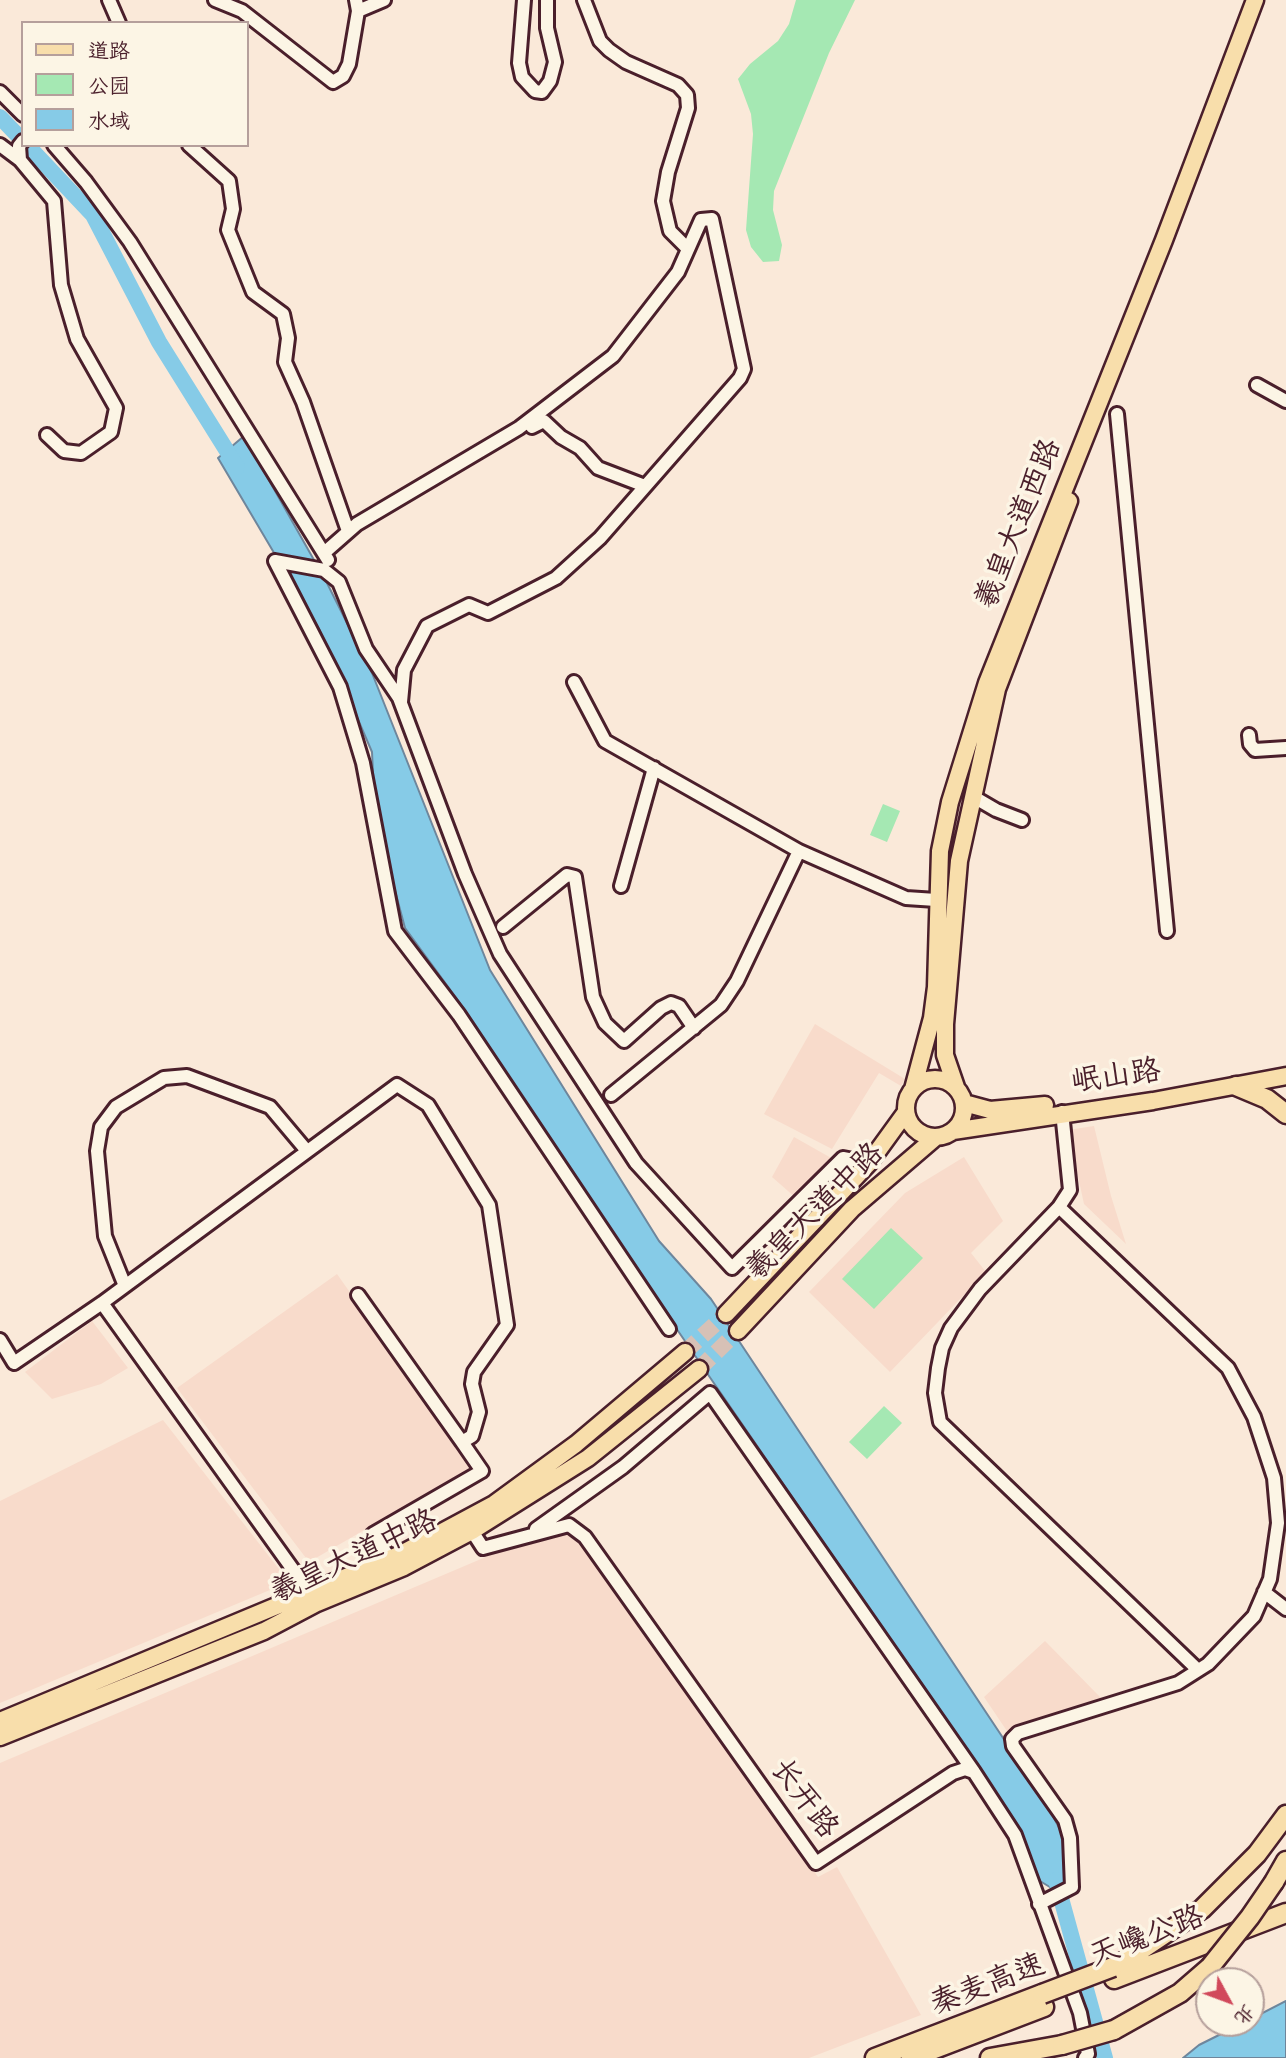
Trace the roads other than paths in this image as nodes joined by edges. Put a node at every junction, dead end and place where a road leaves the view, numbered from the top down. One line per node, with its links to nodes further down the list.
1 (109, 0): 10 (street)
2 (215, 0): 9 (street)
3 (384, 0): 9 (street)
4 (524, 0): 5 (street)
5 (547, 0)
6 (584, 0): 18 (street)
7 (1255, 0): 35 (main road, 羲皇大道西路)
8 (1264, 0): 31 (main road, 羲皇大道西路)
9 (357, 6)
10 (117, 21)
11 (0, 92): 12 (street)
12 (21, 113)
13 (21, 144): 17 (street)
14 (0, 145): 17 (street)
15 (55, 147): 25 (street)
16 (191, 147): 24 (street)
17 (20, 160): 22 (street)
18 (688, 249): 23 (street); 24 (street)
19 (1257, 385): 20 (street)
20 (1286, 401)
21 (1117, 414): 37 (street)
22 (47, 435)
23 (645, 486): 25 (street); 27 (street)
24 (348, 531): 25 (street)
25 (325, 561): 27 (street); 58 (street)
26 (574, 682): 30 (street)
27 (401, 702): 52 (street)
28 (1249, 735): 29 (street)
29 (1286, 747)
30 (654, 768): 33 (street); 34 (street)
31 (972, 796): 32 (street); 42 (main road, 羲皇大道西路)
32 (1022, 820)
33 (799, 851): 35 (street); 38 (street)
34 (621, 886)
35 (936, 900): 43 (main road, 羲皇大道西路)
36 (503, 927): 38 (street)
37 (1167, 930)
38 (694, 1028): 44 (street)
39 (1286, 1067): 45 (main road, 岷山路)
40 (1286, 1076): 41 (main road, 岷山路)
41 (1236, 1086): 47 (main road, 岷山路); 48 (highway)
42 (957, 1087): 43 (main road); 45 (main road)
43 (913, 1089): 46 (main road)
44 (611, 1095)
45 (964, 1104): 49 (main road)
46 (906, 1112): 50 (main road); 52 (main road, 羲皇大道中路)
47 (1062, 1112): 49 (main road, 岷山路); 53 (street)
48 (1286, 1114)
49 (953, 1131): 50 (main road)
50 (936, 1137): 59 (main road, 羲皇大道中路)
51 (307, 1151): 54 (street); 54 (street); 63 (street)
52 (869, 1163): 57 (main road, 羲皇大道中路)
53 (1059, 1207): 67 (street); 70 (street)
54 (125, 1286): 56 (street)
55 (358, 1296): 63 (street)
56 (102, 1303): 60 (street); 68 (street)
57 (726, 1314)
58 (669, 1329)
59 (738, 1331)
60 (0, 1340)
61 (685, 1352): 66 (main road, 羲皇大道中路)
62 (699, 1369): 64 (main road, 羲皇大道中路)
63 (462, 1442): 66 (street)
64 (472, 1531): 65 (street, 长开路); 66 (main road, 羲皇大道中路)
65 (531, 1533): 73 (street, 长开路); 73 (street)
66 (393, 1564): 68 (main road, 羲皇大道中路)
67 (1264, 1592): 69 (street); 70 (street)
68 (313, 1597): 71 (main road, 羲皇大道中路); 72 (main road, 羲皇大道中路)
69 (1286, 1609)
70 (1198, 1670): 76 (street)
71 (0, 1721)
72 (0, 1737)
73 (974, 1772): 76 (street)
74 (1286, 1815): 79 (highway)
75 (1286, 1861): 82 (highway, bridge)
76 (1039, 1904): 83 (street)
77 (1286, 1907): 79 (highway, 天巉公路, bridge)
78 (1286, 1913): 81 (highway, 天巉公路, bridge)
79 (1117, 1966): 80 (highway, 秦麦高速, bridge)
80 (875, 2058)
81 (911, 2058)
82 (990, 2058)
83 (1085, 2058)

